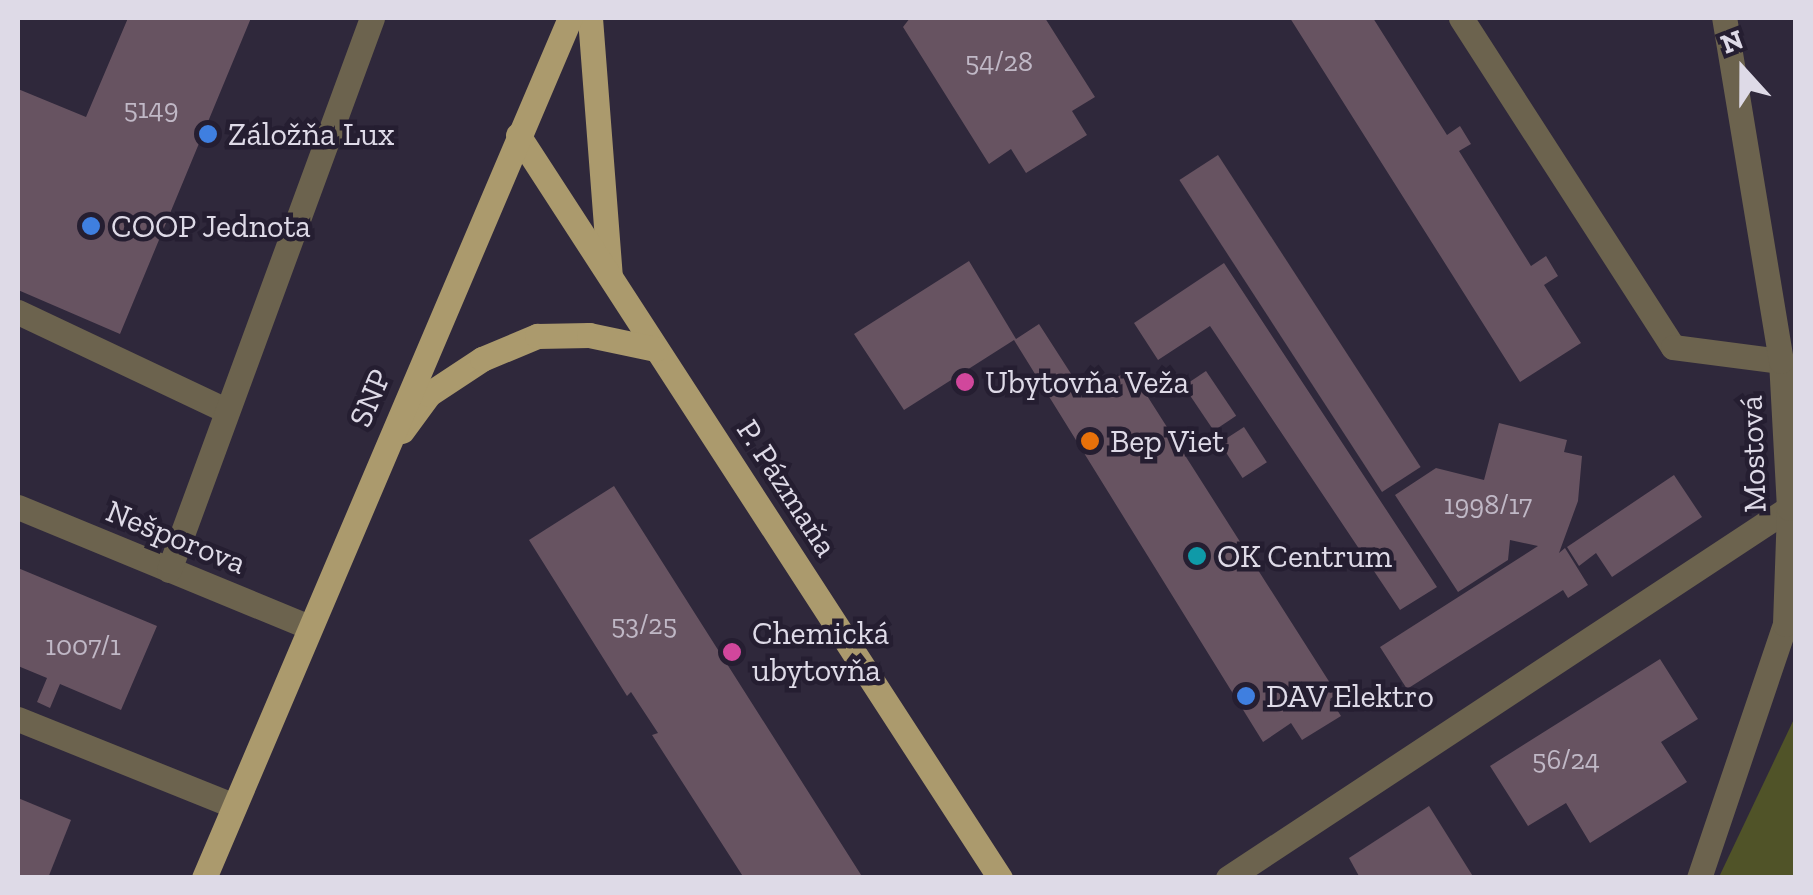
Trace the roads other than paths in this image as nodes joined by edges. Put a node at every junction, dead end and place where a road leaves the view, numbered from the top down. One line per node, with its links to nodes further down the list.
1 (372, 18): 11 (street)
2 (570, 18): 6 (main road, SNP)
3 (590, 18): 7 (main road)
4 (1461, 18): 10 (street)
5 (1724, 18): 10 (street, Mostová)
6 (518, 135): 7 (main road, P. Pázmaňa); 12 (main road, SNP)
7 (610, 280): 9 (main road, P. Pázmaňa)
8 (18, 312): 11 (street)
9 (656, 349): 12 (main road); 21 (main road, P. Pázmaňa)
10 (1782, 362): 14 (street, Mostová)
11 (225, 410): 15 (street)
12 (376, 466): 16 (main road, SNP)
13 (18, 507): 15 (street, Nešporova)
14 (1789, 508): 17 (street, Mostová); 22 (street)
15 (169, 570): 16 (street, Nešporova)
16 (310, 627): 19 (main road, SNP)
17 (1790, 631): 23 (street, Mostová)
18 (18, 719): 19 (street)
19 (234, 806): 20 (main road, SNP)
20 (204, 878)
21 (1000, 878)
22 (1228, 878)
23 (1699, 878)

